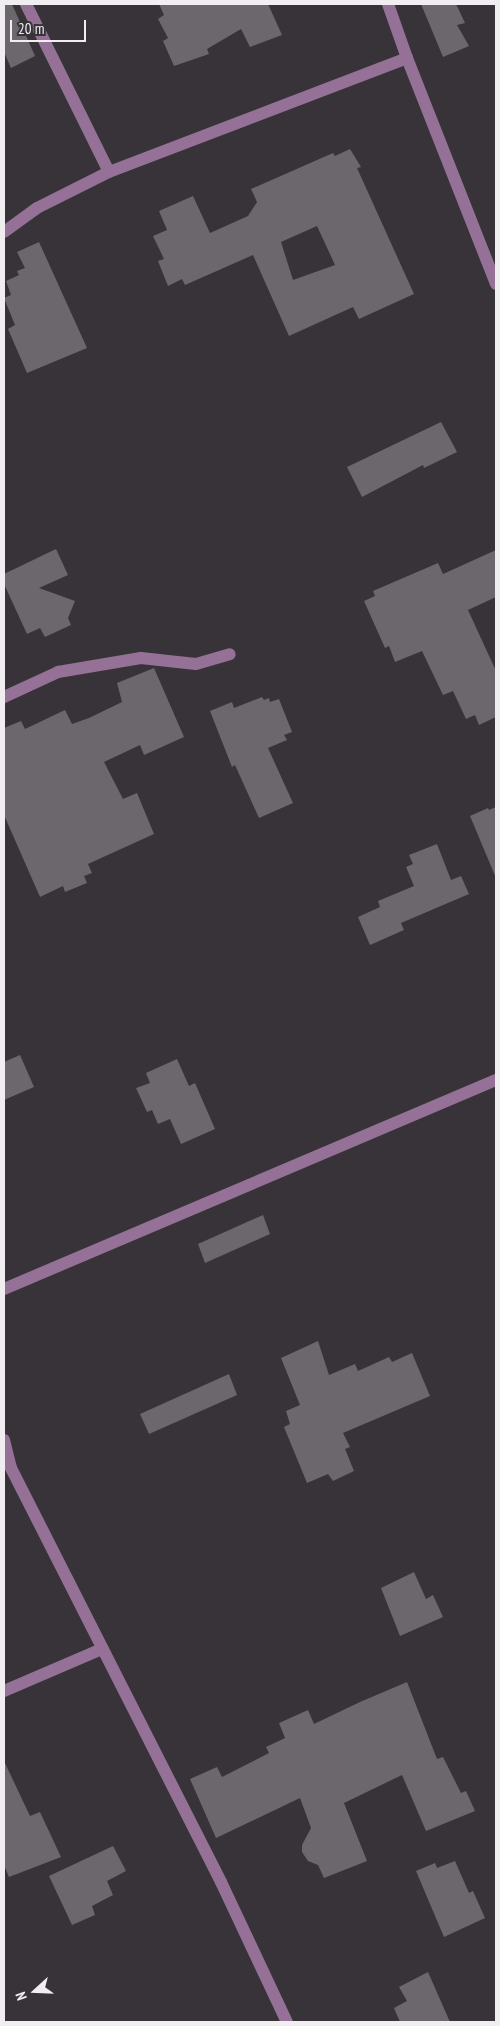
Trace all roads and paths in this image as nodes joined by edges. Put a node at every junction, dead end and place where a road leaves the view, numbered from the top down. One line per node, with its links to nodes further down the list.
1 (26, 4): 4 (street)
2 (388, 4): 3 (street)
3 (407, 58): 4 (street); 6 (street)
4 (109, 172): 5 (street)
5 (4, 232)
6 (496, 284)
7 (230, 654): 8 (street)
8 (4, 697)
9 (496, 1080): 10 (street)
10 (4, 1289)
11 (4, 1440): 12 (street)
12 (102, 1649): 13 (street); 14 (street)
13 (4, 1691)
14 (287, 2022)

